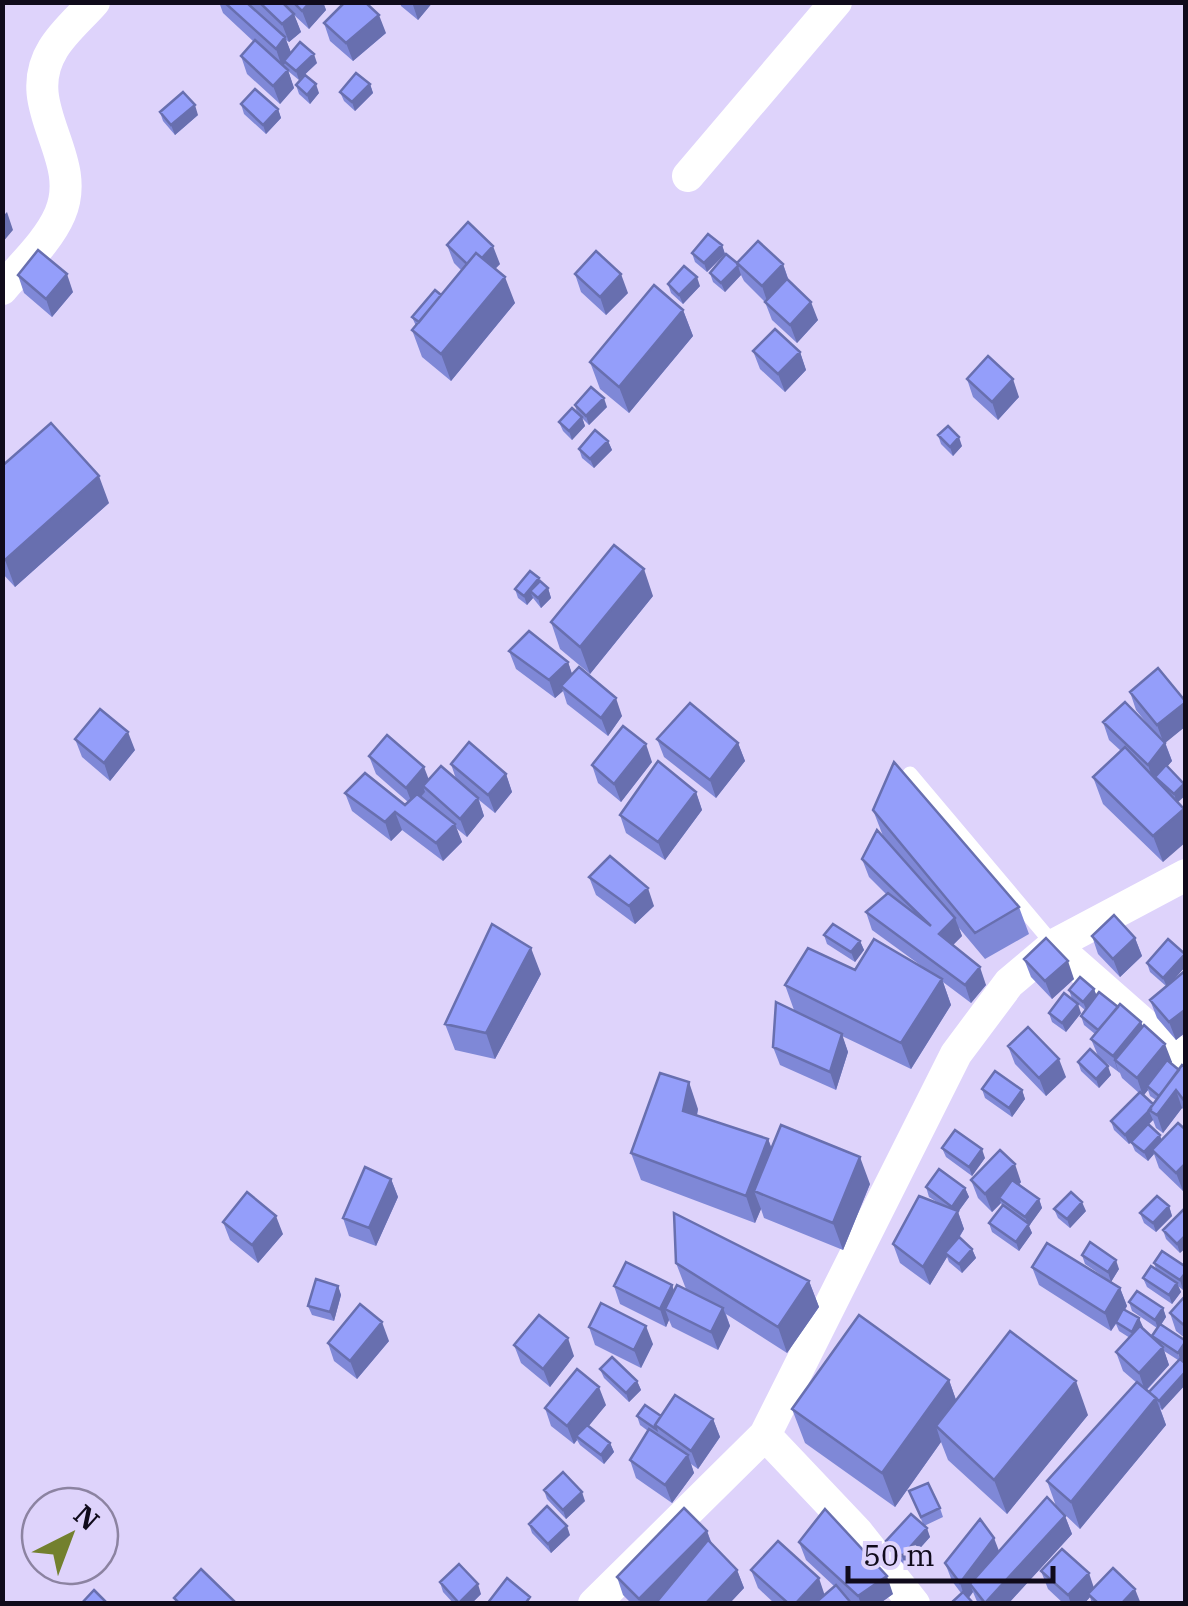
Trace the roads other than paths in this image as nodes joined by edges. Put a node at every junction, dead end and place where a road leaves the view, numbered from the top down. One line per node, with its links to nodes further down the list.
1 (94, 2): 4 (street)
2 (836, 2): 3 (street)
3 (688, 176)
4 (2, 289)
5 (910, 774): 7 (lane)
6 (1186, 875): 7 (street)
7 (1054, 944): 8 (street); 9 (street)
8 (1186, 1061)
9 (764, 1436): 10 (street); 11 (street)
10 (594, 1604)
11 (914, 1604)

